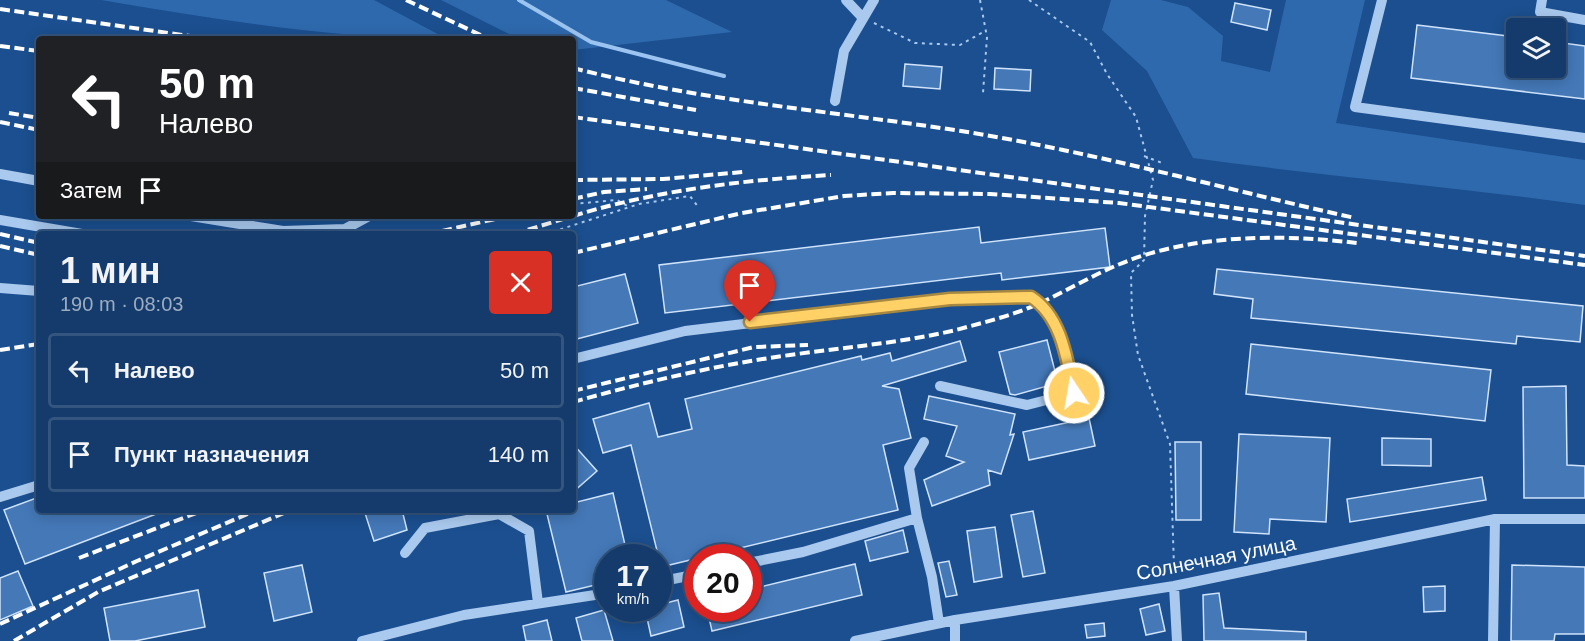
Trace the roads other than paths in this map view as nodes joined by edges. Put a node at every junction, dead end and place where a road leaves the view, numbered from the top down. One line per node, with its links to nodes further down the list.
1 (846, 0): 5 (street)
2 (874, 0): 5 (street)
3 (1382, 0): 8 (street)
4 (1542, 0): 6 (street)
5 (862, 17): 7 (street)
6 (1585, 20)
7 (835, 101)
8 (1585, 138)
9 (0, 174): 10 (street)
10 (36, 180)
11 (209, 219): 15 (street)
12 (364, 219): 16 (street)
13 (0, 220): 14 (street)
14 (64, 231)
15 (283, 231)
16 (342, 231)
17 (0, 288): 18 (street)
18 (36, 291)
19 (576, 358): 20 (street)
20 (940, 386)
21 (924, 442): 24 (street)
22 (36, 486): 23 (street)
23 (0, 497)
24 (916, 518): 28 (street); 33 (street)
25 (1495, 519): 26 (street, Солнечная улица); 29 (street, Солнечная улица); 38 (street)
26 (1585, 519)
27 (405, 553): 31 (street)
28 (762, 560)
29 (1174, 586): 32 (street, Солнечная улица); 37 (street)
30 (594, 595): 31 (street)
31 (538, 603): 34 (street)
32 (955, 620): 33 (street, Солнечная улица); 36 (street)
33 (939, 623): 35 (street, Солнечная улица)
34 (362, 641)
35 (855, 641)
36 (955, 641)
37 (1177, 641)
38 (1493, 641)

